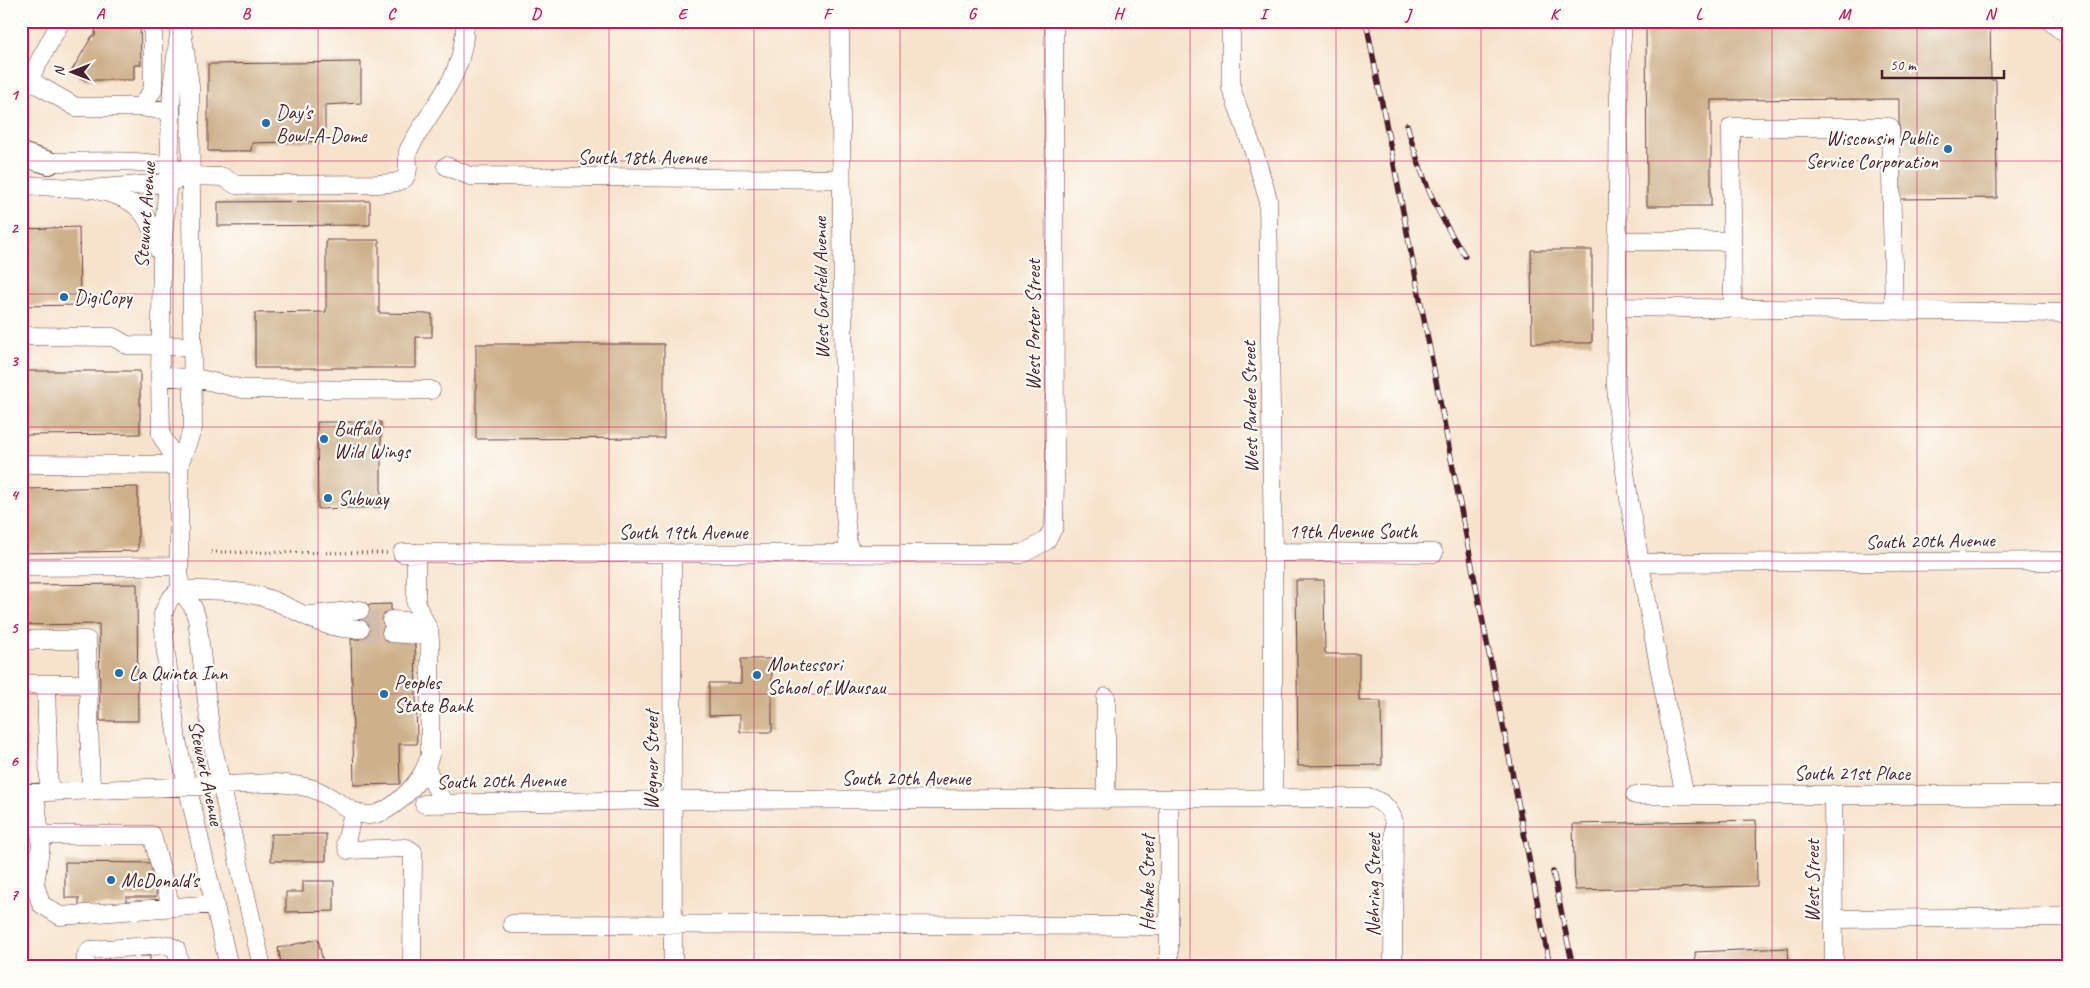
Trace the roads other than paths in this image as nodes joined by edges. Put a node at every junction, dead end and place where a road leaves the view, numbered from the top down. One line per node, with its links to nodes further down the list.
1 (61, 21): 11 (street)
2 (153, 21): 11 (street)
3 (465, 21): 18 (street)
4 (840, 21): 19 (street, West Garfield Avenue)
5 (1054, 21): 41 (street, West Porter Street)
6 (1231, 21): 37 (street, West Pardee Street)
7 (1623, 21): 22 (street)
8 (2050, 21): 10 (street)
9 (181, 22): 12 (street, Stewart Avenue); 18 (street, Stewart Avenue)
10 (2069, 37)
11 (136, 108): 12 (street)
12 (171, 111): 17 (street, Stewart Avenue)
13 (21, 154): 15 (main road)
14 (21, 161): 15 (street)
15 (49, 163): 17 (street)
16 (446, 166): 19 (street, South 18th Avenue)
17 (169, 174): 18 (street); 21 (street); 24 (street, Stewart Avenue)
18 (192, 176): 31 (street, Stewart Avenue)
19 (840, 179): 40 (street, West Garfield Avenue)
20 (21, 185): 21 (street)
21 (90, 189): 24 (street)
22 (1617, 241): 23 (street); 25 (street)
23 (1732, 241): 26 (street); 27 (street)
24 (162, 260): 30 (street, Stewart Avenue)
25 (1617, 307): 26 (street); 43 (street)
26 (1733, 309): 27 (street)
27 (1894, 311): 28 (street)
28 (2069, 313)
29 (21, 336): 30 (street)
30 (161, 346): 31 (street); 32 (street, Stewart Avenue)
31 (193, 346): 33 (street, Stewart Avenue)
32 (160, 376): 33 (street); 36 (street, Stewart Avenue)
33 (193, 378): 34 (street); 36 (street, Stewart Avenue)
34 (431, 390)
35 (21, 464): 36 (street)
36 (179, 465): 44 (street, Stewart Avenue)
37 (1273, 552): 39 (street, 19th Avenue South); 63 (street, West Pardee Street)
38 (672, 553): 40 (street, South 19th Avenue); 48 (street, South 19th Avenue); 64 (street, Wegner Street)
39 (1434, 553)
40 (849, 554): 41 (street, South 19th Avenue)
41 (964, 554)
42 (2069, 561): 43 (street, South 20th Avenue)
43 (1640, 563): 61 (street)
44 (179, 566): 45 (street); 46 (street, Stewart Avenue)
45 (21, 567)
46 (180, 589): 47 (street); 55 (street, Stewart Avenue); 56 (street, Stewart Avenue)
47 (360, 623)
48 (425, 625): 48 (street); 54 (street)
49 (21, 640): 52 (street)
50 (21, 684): 51 (street)
51 (46, 684): 52 (street); 58 (street)
52 (88, 684): 57 (street)
53 (1106, 697): 65 (street)
54 (426, 768): 68 (street); 70 (street)
55 (220, 785): 56 (street); 70 (street); 82 (street, Stewart Avenue)
56 (186, 787): 57 (street); 72 (street, Stewart Avenue)
57 (90, 791): 58 (street)
58 (35, 793): 71 (street)
59 (1833, 794): 61 (street, South 21st Place); 62 (street, South 21st Place); 75 (street, West Street)
60 (1635, 795): 61 (street, South 21st Place)
61 (1685, 795)
62 (2069, 795)
63 (1273, 799): 66 (street, South 20th Avenue); 69 (street, South 20th Avenue)
64 (671, 800): 65 (street, South 20th Avenue); 68 (street, South 20th Avenue); 77 (street, Wegner Street)
65 (1106, 800): 66 (street, South 20th Avenue)
66 (1169, 800): 78 (street, Helmke Street)
67 (424, 804): 68 (street, South 20th Avenue)
68 (444, 804)
69 (1386, 806): 86 (street, Nehring Street)
70 (353, 812): 83 (street)
71 (40, 835): 73 (street); 73 (street)
72 (214, 904): 73 (street); 81 (street, Stewart Avenue)
73 (171, 907)
74 (2069, 917): 75 (street)
75 (1834, 919): 87 (street, West Street)
76 (512, 924): 77 (street)
77 (673, 926): 78 (street); 84 (street, Wegner Street)
78 (1169, 926): 85 (street, Helmke Street)
79 (85, 967): 80 (street)
80 (181, 967)
81 (229, 967)
82 (262, 967)
83 (412, 967)
84 (673, 967)
85 (1169, 967)
86 (1393, 967)
87 (1834, 967)

